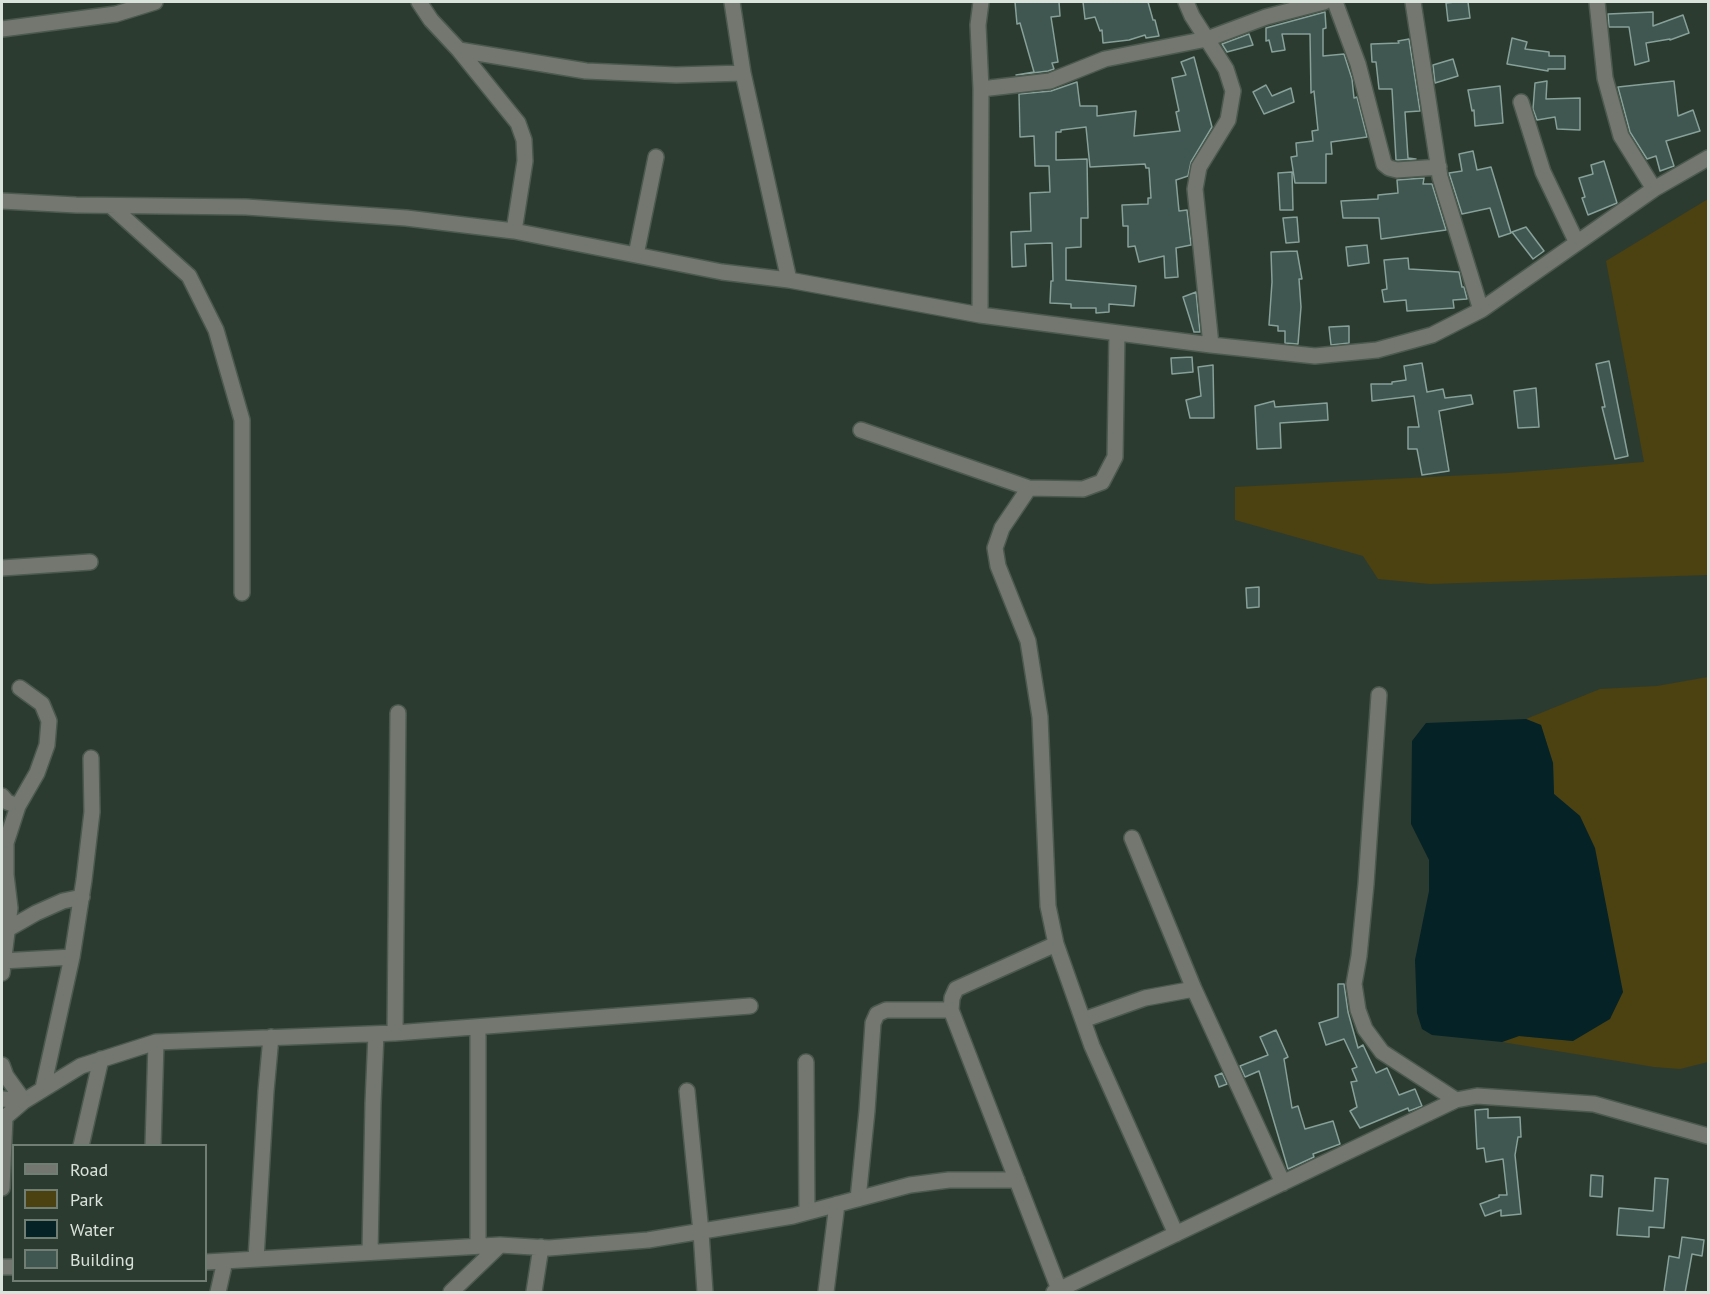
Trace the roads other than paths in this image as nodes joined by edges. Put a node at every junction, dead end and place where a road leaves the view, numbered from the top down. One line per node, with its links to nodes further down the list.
1 (155, 2): 10 (street)
2 (732, 2): 14 (street)
3 (981, 2): 15 (street)
4 (1186, 2): 12 (street)
5 (1324, 2): 12 (street)
6 (1335, 2): 19 (street)
7 (1413, 2): 19 (street)
8 (1597, 2): 20 (street)
9 (418, 3): 13 (street)
10 (116, 8): 11 (street)
11 (2, 29)
12 (1207, 39): 15 (street); 30 (street)
13 (459, 50): 14 (street); 23 (street)
14 (743, 74): 26 (street)
15 (981, 89): 28 (street)
16 (1521, 102): 24 (street)
17 (656, 157): 25 (street)
18 (1708, 158): 20 (street)
19 (1439, 166): 27 (street)
20 (1654, 189): 24 (street)
21 (2, 201): 22 (street)
22 (111, 206): 23 (street); 35 (street)
23 (514, 231): 25 (street)
24 (1577, 243): 27 (street)
25 (636, 255): 26 (street)
26 (789, 280): 28 (street)
27 (1481, 310): 30 (street)
28 (981, 315): 29 (street)
29 (1117, 333): 30 (street); 32 (street)
30 (1211, 345)
31 (861, 430): 32 (street)
32 (1029, 488): 45 (street)
33 (90, 561): 34 (street)
34 (2, 568)
35 (242, 593)
36 (20, 688): 41 (street)
37 (1379, 695): 63 (street)
38 (398, 713): 53 (street)
39 (92, 758): 43 (street)
40 (2, 796): 41 (street)
41 (18, 806): 44 (street)
42 (1132, 838): 48 (street)
43 (82, 897): 44 (street); 46 (street)
44 (8, 929): 47 (street)
45 (1056, 944): 50 (street); 51 (street)
46 (72, 957): 47 (street); 60 (street)
47 (3, 965)
48 (1194, 989): 51 (street); 70 (street)
49 (750, 1006): 52 (street)
50 (951, 1010): 69 (street); 72 (street)
51 (1083, 1020): 76 (street)
52 (478, 1027): 53 (street); 78 (street)
53 (395, 1033): 54 (street)
54 (376, 1034): 55 (street); 80 (street)
55 (272, 1037): 56 (street); 81 (street)
56 (156, 1042): 57 (street); 68 (street)
57 (101, 1059): 60 (street); 67 (street)
58 (806, 1062): 74 (street)
59 (2, 1065): 64 (street)
60 (43, 1088): 64 (street)
61 (687, 1091): 75 (street)
62 (2, 1099): 64 (street)
63 (1456, 1100): 66 (street); 70 (street)
64 (24, 1101): 65 (street)
65 (3, 1118): 71 (street)
66 (1708, 1136)
67 (81, 1144)
68 (153, 1144)
69 (1017, 1180): 72 (street); 84 (street)
70 (1283, 1183): 76 (street)
71 (2, 1188)
72 (858, 1199): 73 (street)
73 (837, 1204): 74 (street); 89 (street)
74 (807, 1212): 75 (street)
75 (701, 1232): 79 (street); 88 (street)
76 (1176, 1234): 84 (street)
77 (500, 1245): 78 (street); 79 (street); 86 (street)
78 (478, 1246): 80 (street)
79 (541, 1247): 87 (street)
80 (370, 1252): 81 (street)
81 (256, 1259): 82 (street)
82 (225, 1261): 83 (street); 85 (street)
83 (207, 1262)
84 (1058, 1292)
85 (218, 1293)
86 (450, 1293)
87 (534, 1293)
88 (705, 1293)
89 (826, 1293)

